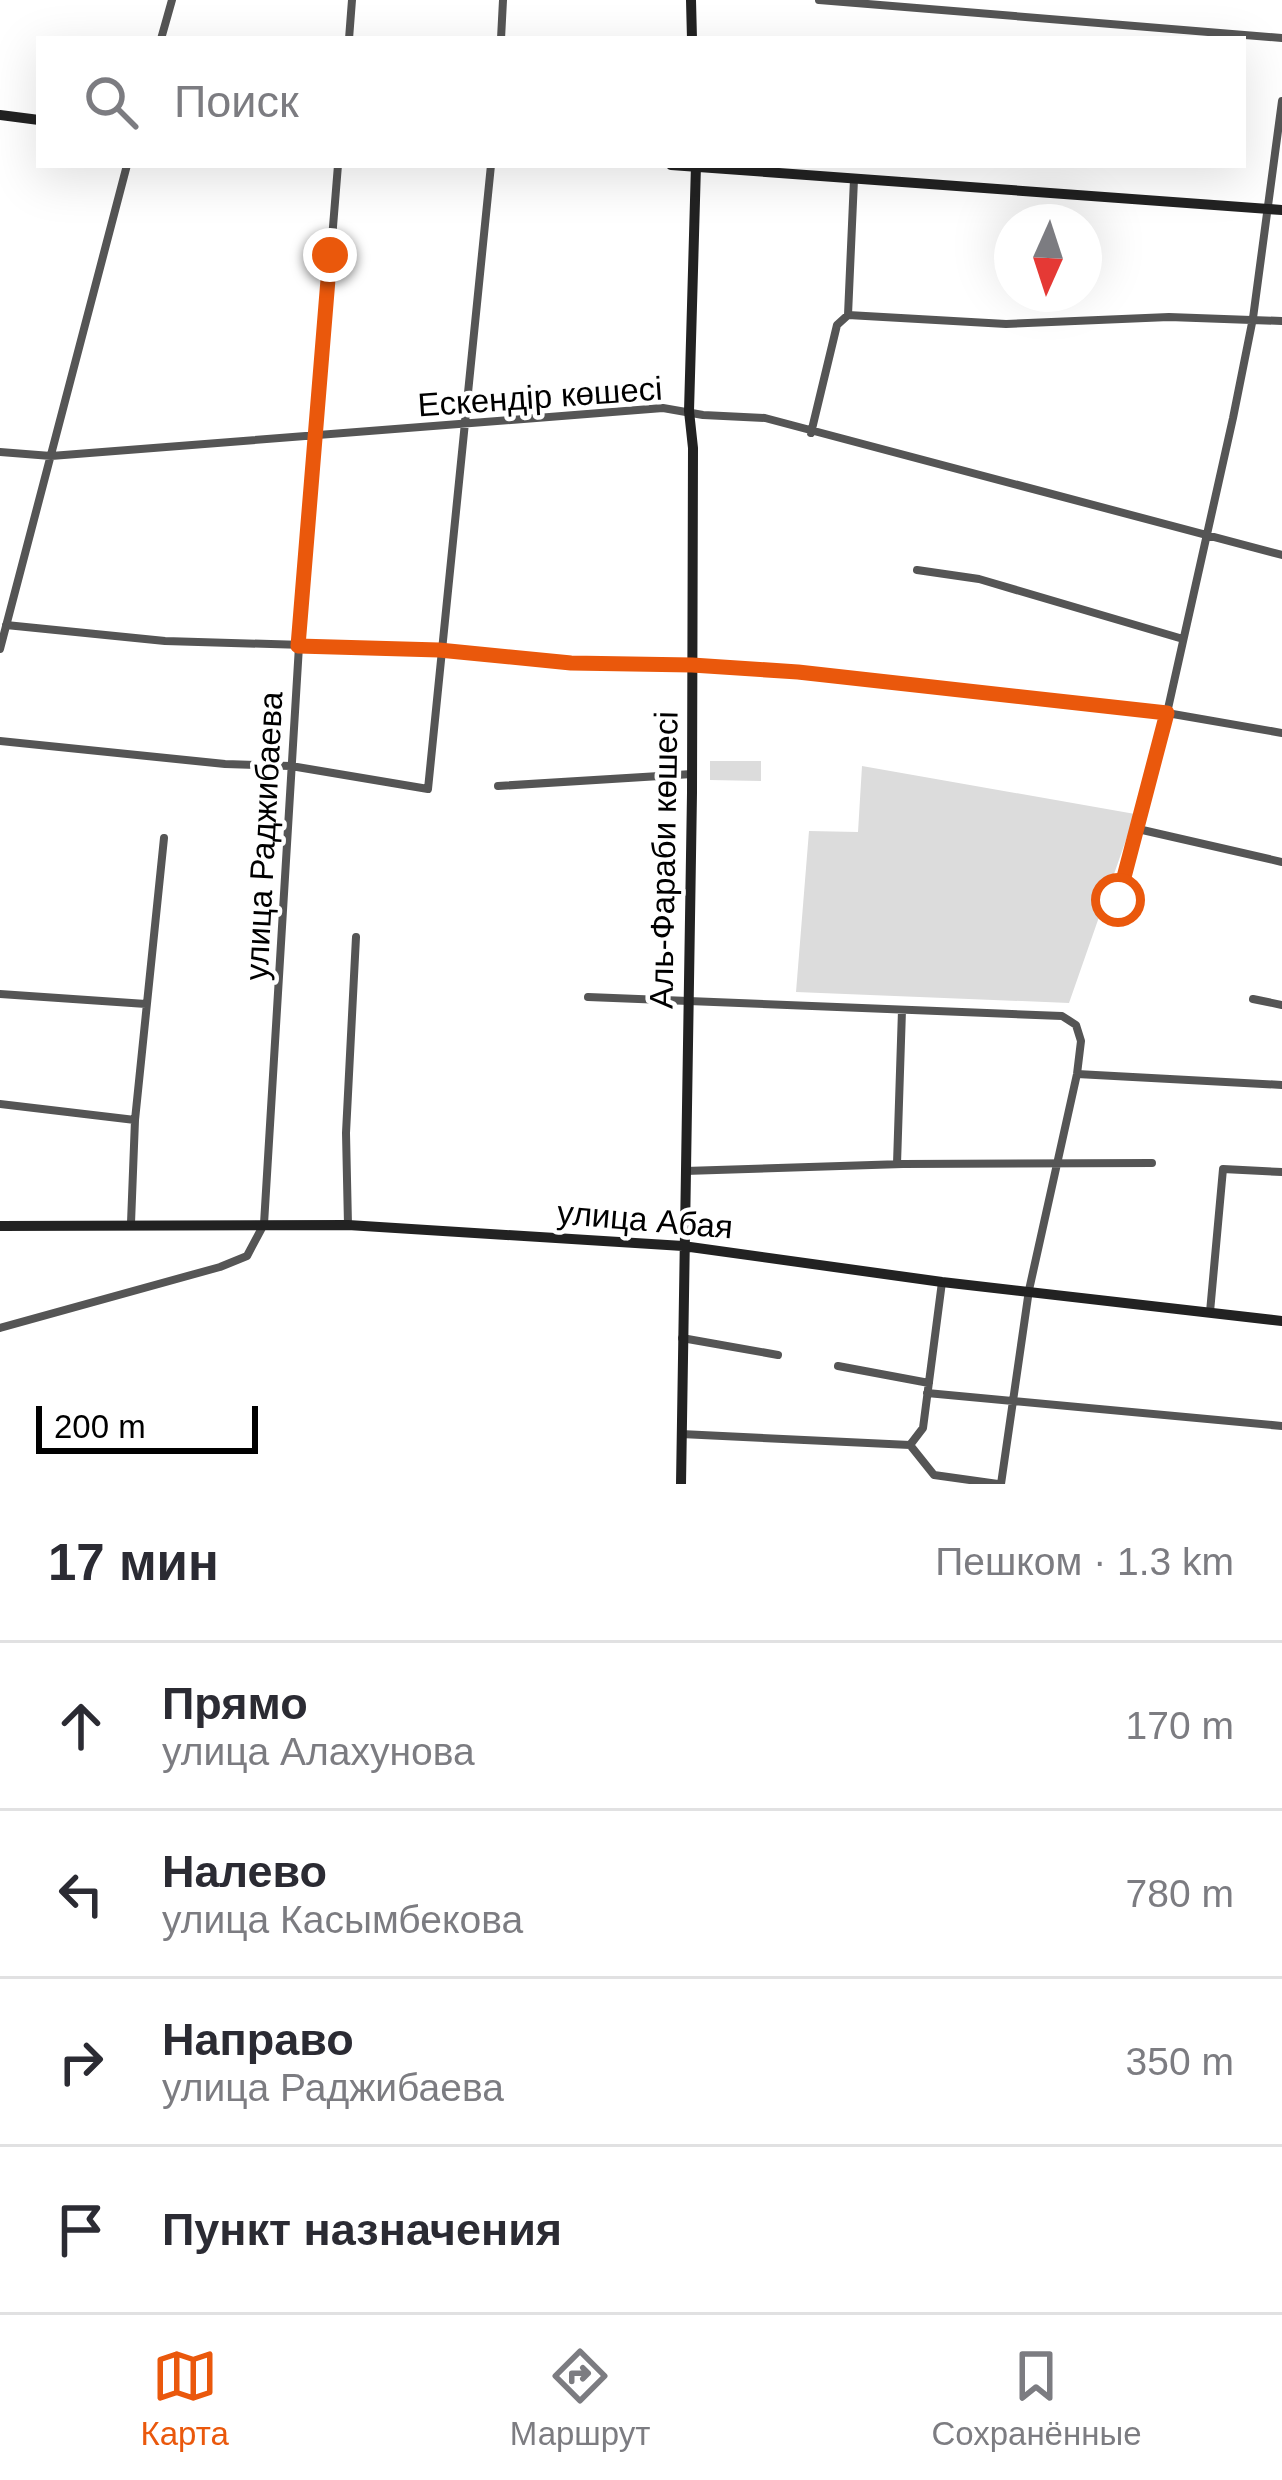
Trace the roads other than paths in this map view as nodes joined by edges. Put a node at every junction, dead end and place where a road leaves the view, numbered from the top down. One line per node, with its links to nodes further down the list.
1 (172, 0): 7 (street)
2 (352, 0): 8 (street)
3 (503, 0): 9 (street)
4 (691, 0): 10 (main road)
5 (819, 0): 6 (street)
6 (855, 1): 11 (street)
7 (162, 36)
8 (349, 36)
9 (501, 36)
10 (692, 36)
11 (1282, 38)
12 (1282, 101): 21 (street)
13 (0, 115): 14 (main road)
14 (36, 120)
15 (126, 168): 31 (street)
16 (338, 168): 29 (street, улица Раджибаева)
17 (491, 168): 27 (street)
18 (696, 168): 26 (main road, Аль-Фараби көшесі)
19 (725, 168): 20 (main road)
20 (854, 177): 21 (main road); 23 (street)
21 (1267, 209): 22 (main road); 24 (street)
22 (1282, 210)
23 (848, 315): 24 (street); 28 (street)
24 (1253, 318): 25 (street); 32 (street)
25 (1282, 321)
26 (689, 411): 27 (street, Ескендір көшесі); 28 (street, Ескендір көшесі); 40 (main road, Аль-Фараби көшесі)
27 (463, 426): 29 (street, Ескендір көшесі); 39 (street)
28 (811, 433): 32 (street, Ескендір көшесі)
29 (315, 435): 31 (street, Ескендір көшесі); 37 (street, улица Раджибаева)
30 (0, 452): 31 (street, Ескендір көшесі)
31 (51, 456): 35 (street)
32 (1207, 538): 33 (street, Ескендір көшесі); 36 (street)
33 (1282, 556)
34 (917, 570): 36 (street)
35 (6, 625): 37 (street); 38 (street)
36 (1183, 639): 41 (street)
37 (298, 646): 39 (street); 44 (street, улица Раджибаева)
38 (0, 649)
39 (439, 650): 40 (street); 44 (street)
40 (692, 665): 41 (street); 45 (main road, Аль-Фараби көшесі)
41 (1167, 713): 42 (street); 47 (street)
42 (1282, 733)
43 (0, 741): 44 (street)
44 (292, 766): 69 (street, улица Раджибаева)
45 (692, 774): 46 (street); 55 (main road, Аль-Фараби көшесі)
46 (498, 786)
47 (1138, 829): 49 (street); 50 (street)
48 (164, 838): 56 (street)
49 (1282, 862)
50 (1118, 900)
51 (356, 937): 70 (street)
52 (0, 994): 56 (street)
53 (588, 998): 55 (street)
54 (1253, 999): 57 (street)
55 (688, 1000): 58 (street); 66 (main road, Аль-Фараби көшесі)
56 (146, 1004): 62 (street)
57 (1282, 1005)
58 (902, 1010): 59 (street); 64 (street)
59 (1076, 1074): 60 (street); 65 (street)
60 (1282, 1085)
61 (0, 1104): 62 (street)
62 (136, 1120): 68 (street)
63 (1152, 1163): 65 (street)
64 (897, 1164): 65 (street); 66 (street)
65 (1054, 1164): 74 (street)
66 (685, 1172): 72 (main road, Аль-Фараби көшесі)
67 (1282, 1172): 75 (street)
68 (131, 1223): 69 (main road, улица Абая); 71 (main road, улица Абая)
69 (264, 1224): 70 (main road, улица Абая); 77 (street)
70 (348, 1225): 72 (main road, улица Абая)
71 (0, 1226)
72 (683, 1246): 73 (main road, улица Абая); 78 (main road, Аль-Фараби көшесі)
73 (942, 1282): 74 (main road, улица Абая); 81 (street)
74 (1029, 1290): 75 (main road, улица Абая); 82 (street)
75 (1210, 1312): 76 (main road, улица Абая)
76 (1282, 1321)
77 (0, 1328)
78 (682, 1338): 79 (street); 84 (main road, Аль-Фараби көшесі)
79 (778, 1354)
80 (838, 1366): 81 (street)
81 (928, 1388): 82 (street); 85 (street)
82 (1011, 1402): 83 (street); 87 (street)
83 (1282, 1426)
84 (681, 1434): 85 (street); 86 (main road, Аль-Фараби көшесі)
85 (910, 1444): 87 (street)
86 (681, 1484)
87 (999, 1484)

